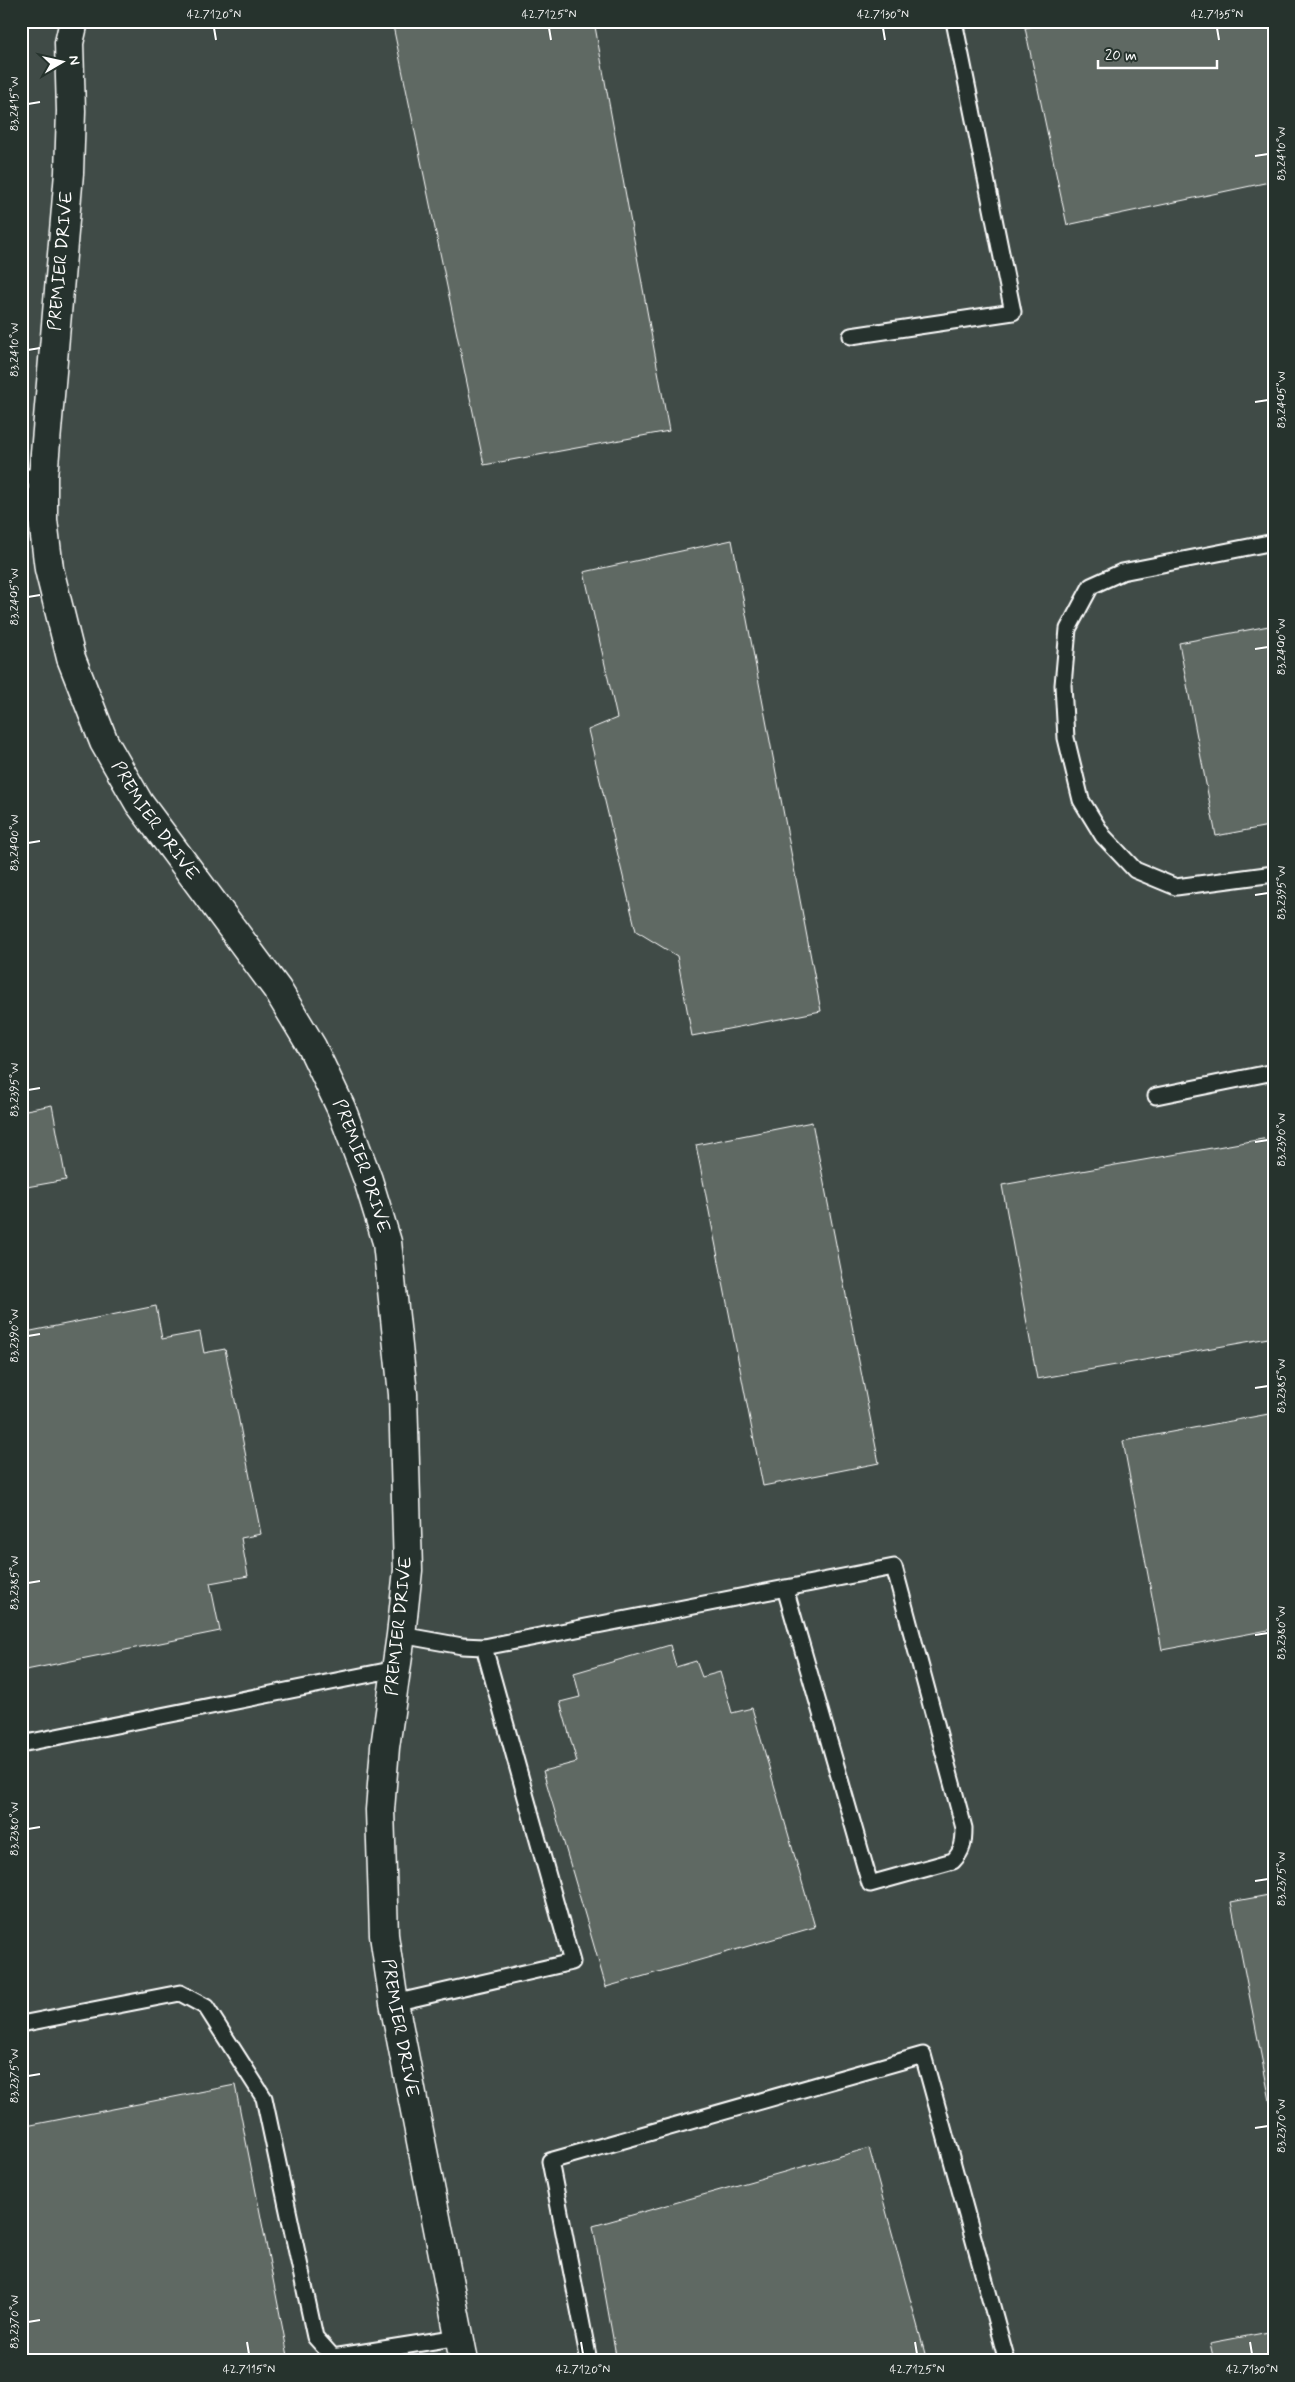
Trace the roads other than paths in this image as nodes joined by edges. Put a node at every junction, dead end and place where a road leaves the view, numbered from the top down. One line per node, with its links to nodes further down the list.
1 (954, 21): 3 (lane)
2 (67, 28): 4 (street, PREMIER DRIVE)
3 (851, 336)
4 (32, 477): 10 (street, PREMIER DRIVE)
5 (1274, 542): 6 (lane)
6 (1274, 874)
7 (1274, 1072): 8 (lane)
8 (1156, 1096)
9 (785, 1588): 9 (lane); 11 (lane)
10 (402, 1635): 11 (lane); 12 (street, PREMIER DRIVE)
11 (484, 1647): 14 (lane)
12 (396, 1669): 13 (lane); 14 (street, PREMIER DRIVE)
13 (21, 1744)
14 (394, 2003): 16 (street, PREMIER DRIVE)
15 (21, 2024): 16 (lane)
16 (462, 2349)
17 (589, 2361): 18 (lane)
18 (1007, 2361)

